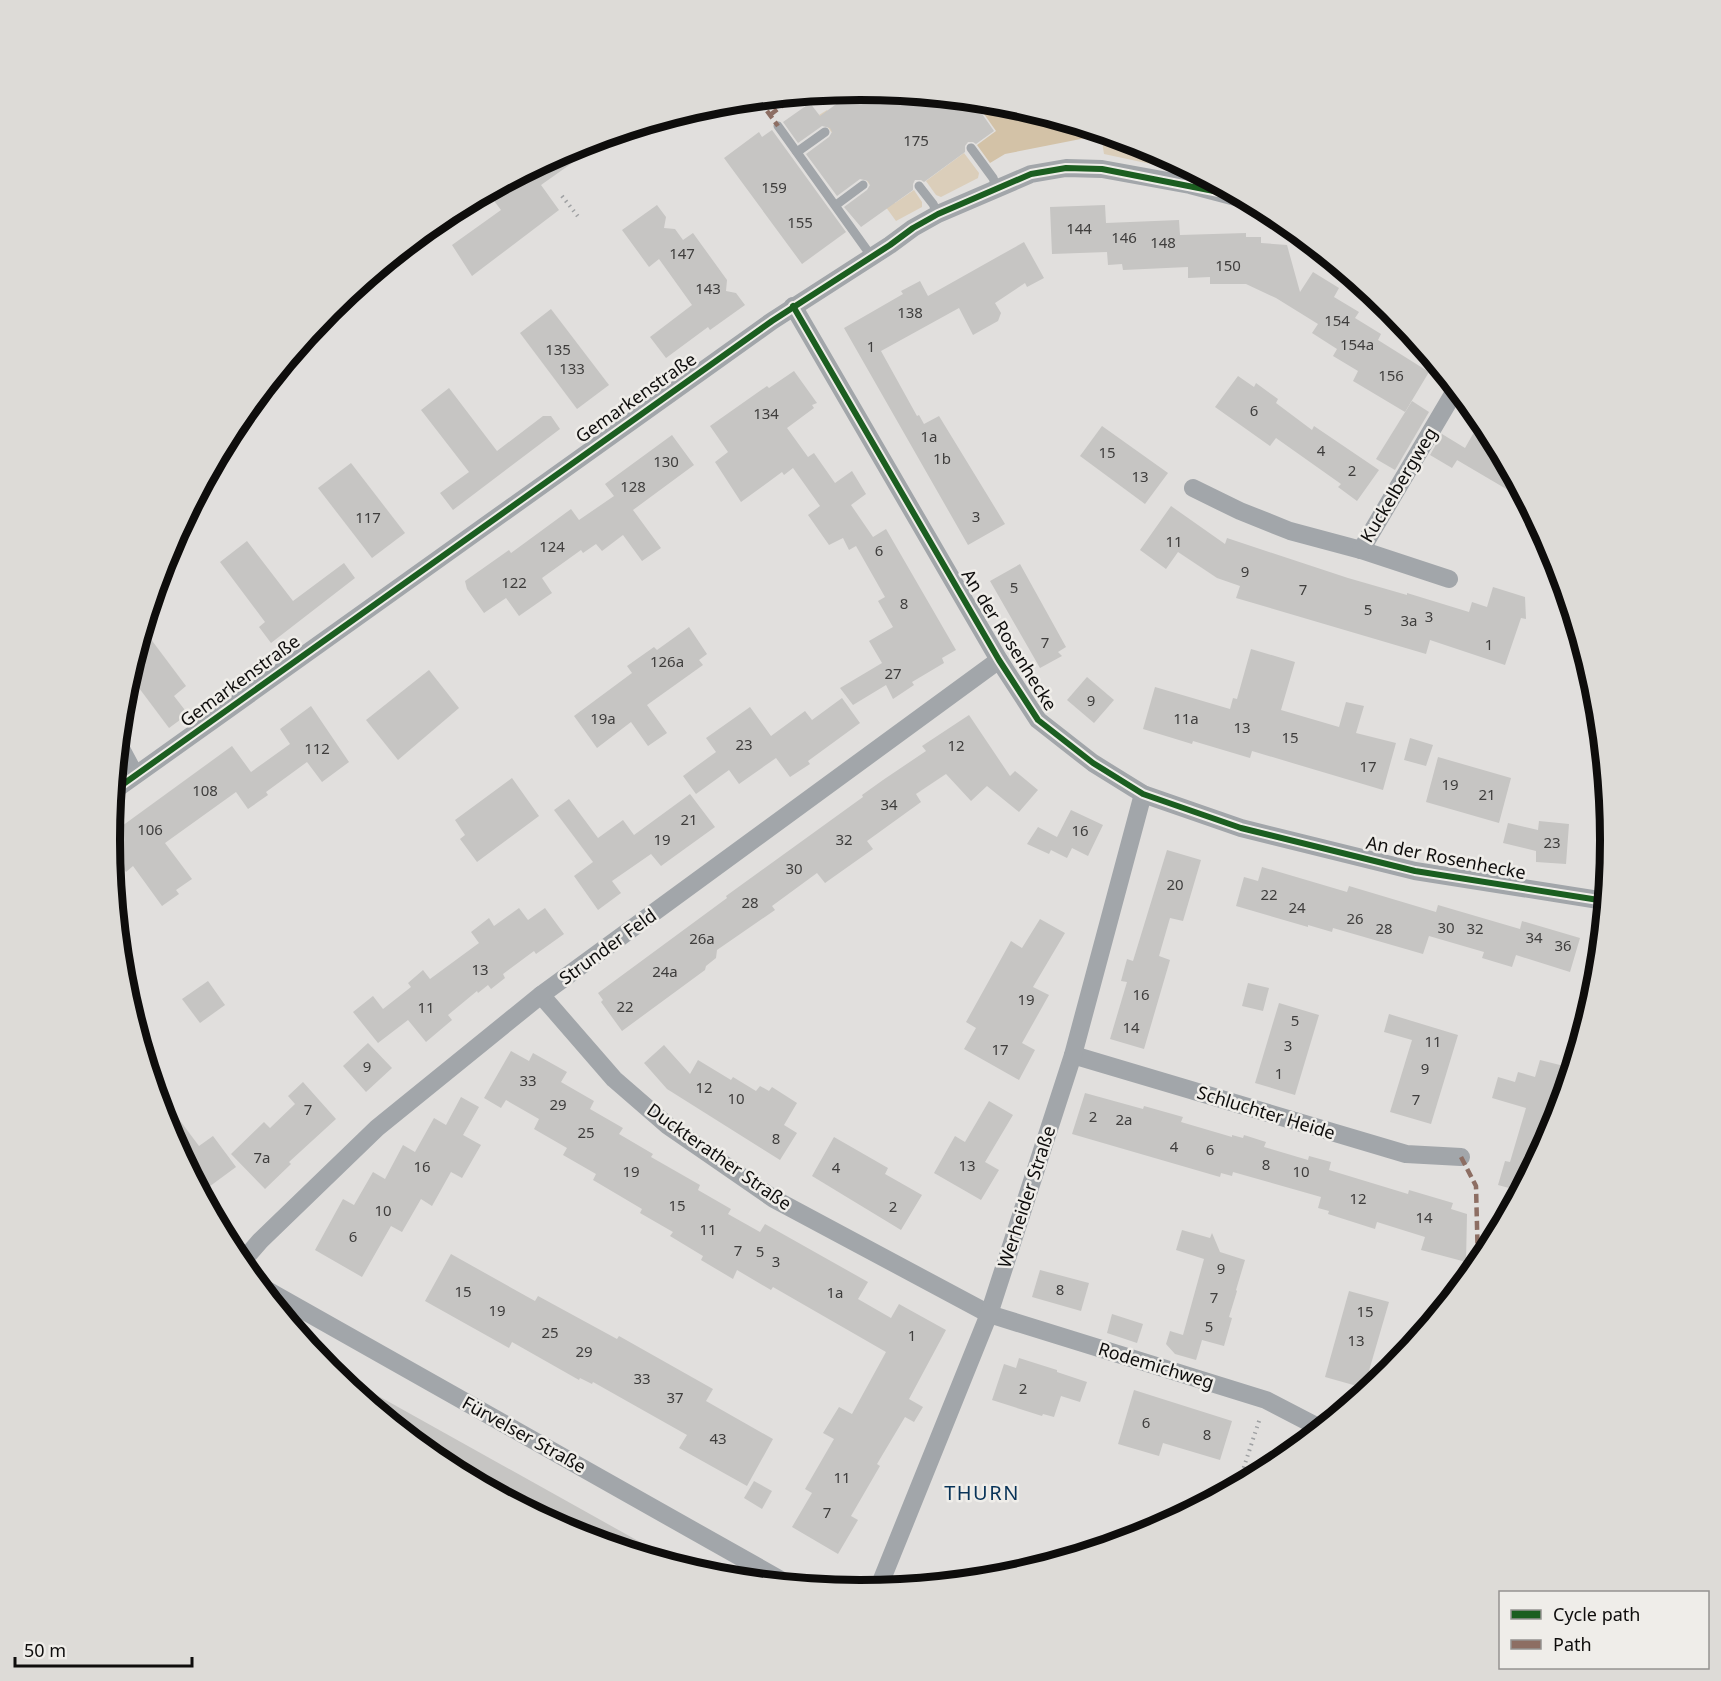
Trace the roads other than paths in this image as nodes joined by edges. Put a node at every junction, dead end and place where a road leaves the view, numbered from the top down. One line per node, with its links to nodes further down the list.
1 (778, 126): 4 (lane)
2 (825, 132): 4 (lane)
3 (970, 148): 7 (lane)
4 (797, 152): 9 (lane)
5 (863, 185): 9 (lane)
6 (919, 186): 10 (lane)
7 (997, 188): 8 (street, Gemarkenstraße); 10 (street, Gemarkenstraße)
8 (1215, 192)
9 (836, 205): 11 (lane)
10 (938, 214): 11 (street, Gemarkenstraße)
11 (872, 257): 12 (street, Gemarkenstraße)
12 (793, 306): 17 (street, An der Rosenhecke); 19 (street, Gemarkenstraße)
13 (1452, 396): 15 (street, Kuckelbergweg)
14 (1193, 488): 15 (street, Kuckelbergweg)
15 (1361, 550): 16 (street, Kuckelbergweg)
16 (1449, 579)
17 (999, 660): 21 (street, An der Rosenhecke); 23 (street, Strunder Feld)
18 (126, 757): 19 (street)
19 (135, 775): 20 (street, Gemarkenstraße)
20 (123, 784)
21 (1143, 794): 22 (street, An der Rosenhecke); 24 (street, Werheider Straße)
22 (1598, 900)
23 (541, 995): 26 (street, Strunder Feld); 28 (street, Duckterather Straße)
24 (1073, 1055): 25 (street, Schluchter Heide); 28 (street, Werheider Straße)
25 (1461, 1157)
26 (247, 1255)
27 (277, 1295): 30 (street, Fürvelser Straße)
28 (989, 1314): 29 (street, Rodemichweg); 31 (street, Werheider Straße)
29 (1314, 1425)
30 (773, 1575)
31 (882, 1580)

